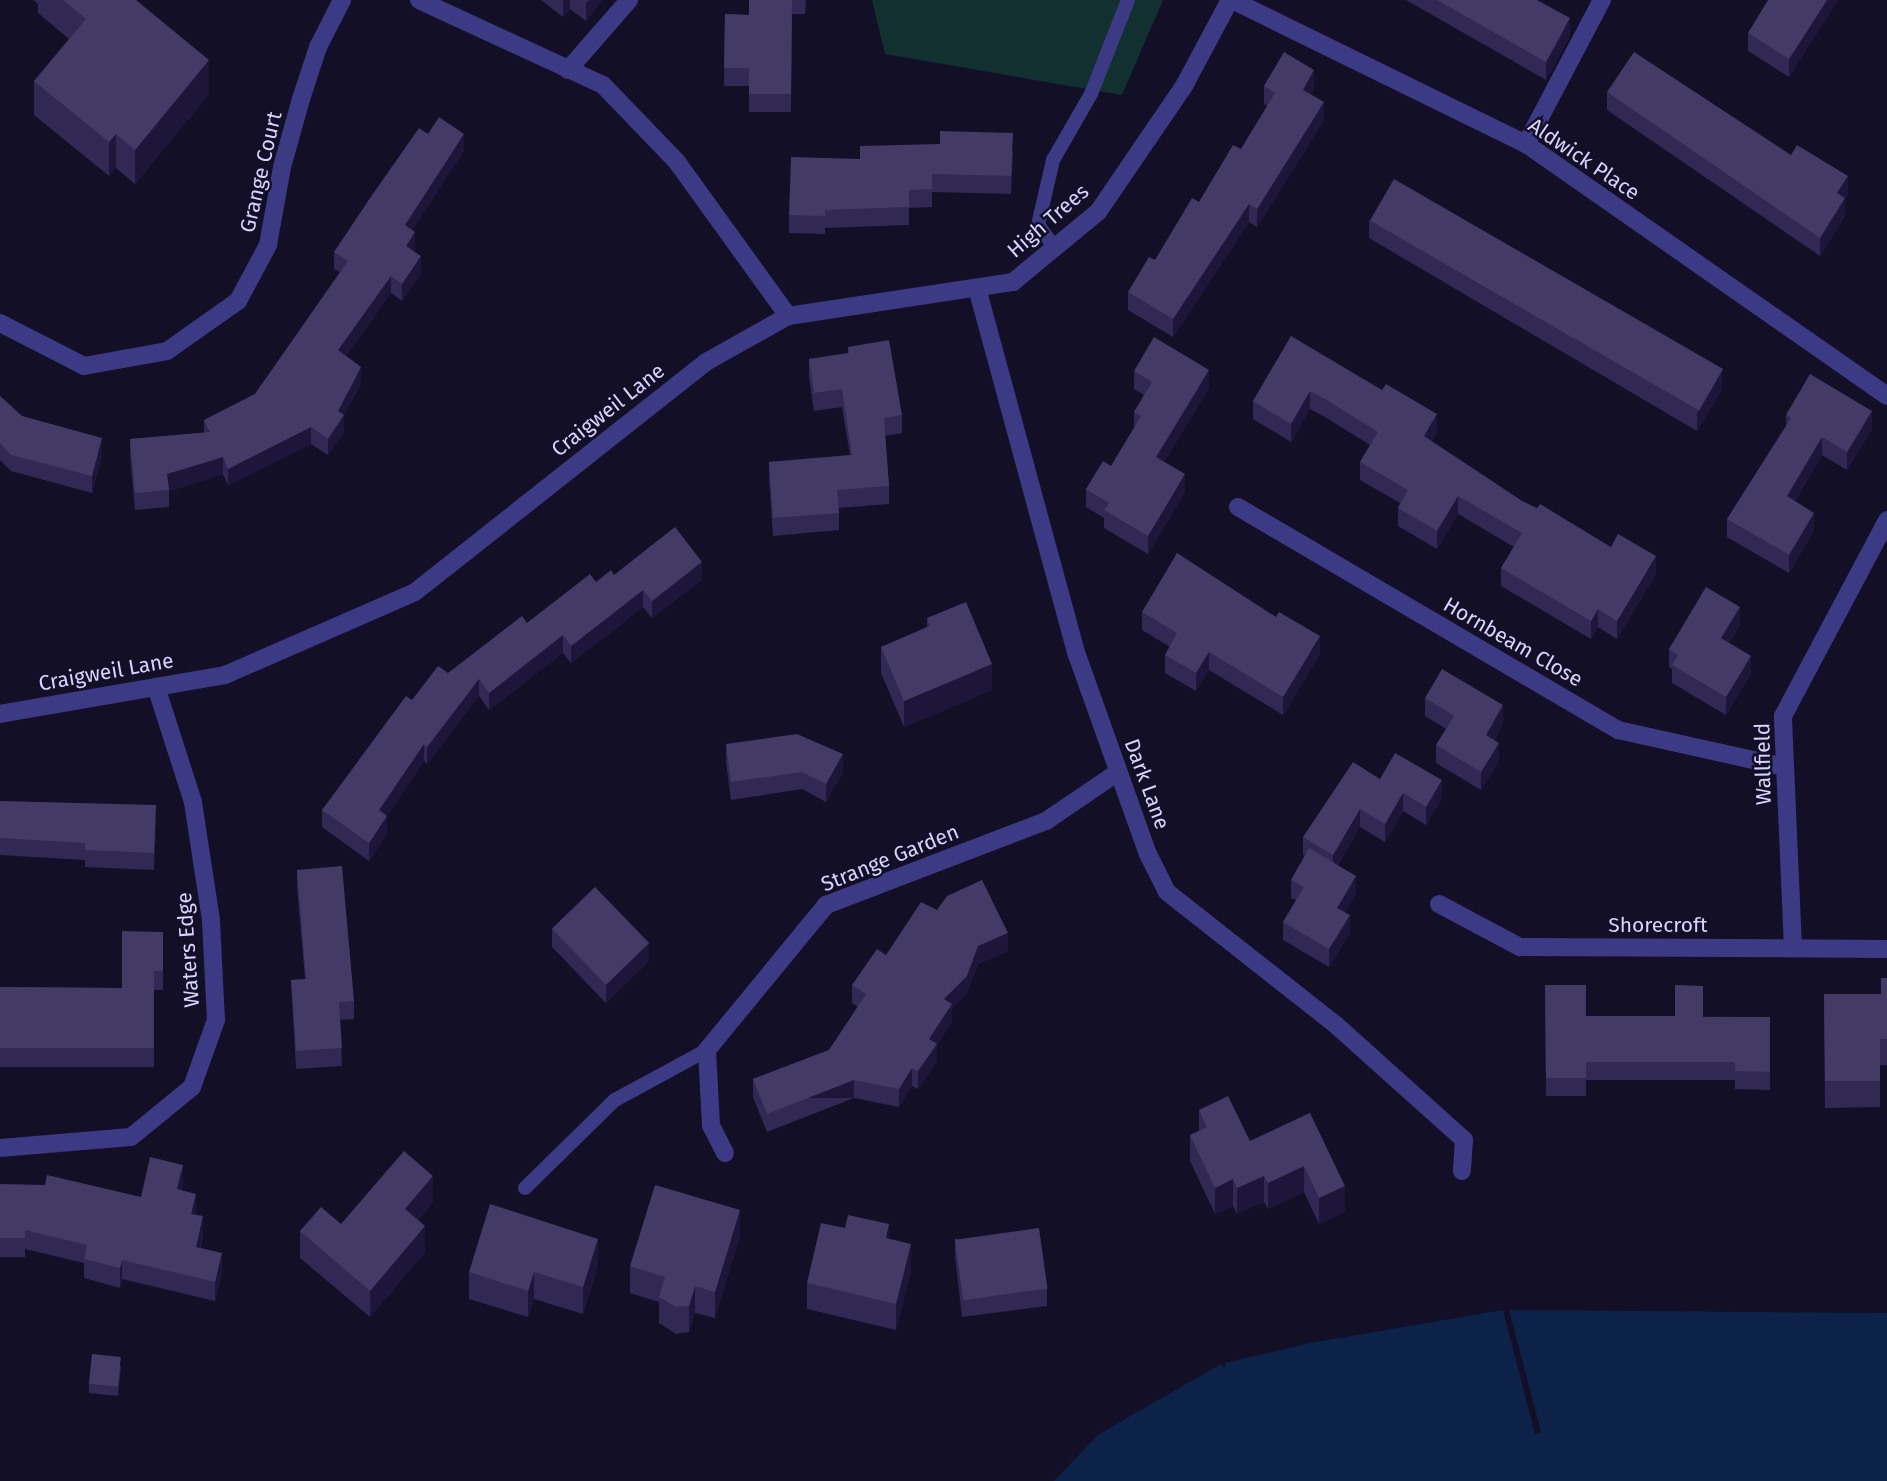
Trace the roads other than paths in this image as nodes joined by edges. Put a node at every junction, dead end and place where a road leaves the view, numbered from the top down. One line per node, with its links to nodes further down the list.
1 (342, 0): 12 (street, Grange Court)
2 (419, 0): 7 (street)
3 (629, 0): 7 (street)
4 (1128, 0): 9 (lane)
5 (1231, 0): 8 (street, Aldwick Place); 9 (street, High Trees)
6 (1602, 0): 8 (street)
7 (568, 70): 11 (street)
8 (1526, 144): 13 (street, Aldwick Place)
9 (1055, 248): 10 (street, High Trees)
10 (977, 288): 11 (street, High Trees); 19 (street, Dark Lane)
11 (788, 316): 16 (street, Craigweil Lane)
12 (0, 323)
13 (1887, 396)
14 (1238, 507): 18 (street, Hornbeam Close)
15 (1887, 520): 18 (street, Wallfield)
16 (156, 687): 17 (street, Craigweil Lane); 24 (street, Waters Edge)
17 (0, 714)
18 (1785, 767): 21 (street, Wallfield)
19 (1118, 772): 23 (street, Strange Garden); 26 (street, Dark Lane)
20 (1439, 904): 21 (street, Shorecroft)
21 (1793, 948): 22 (street, Shorecroft)
22 (1887, 949)
23 (707, 1051): 25 (street); 27 (lane)
24 (0, 1148)
25 (725, 1153)
26 (1462, 1171)
27 (525, 1188)

